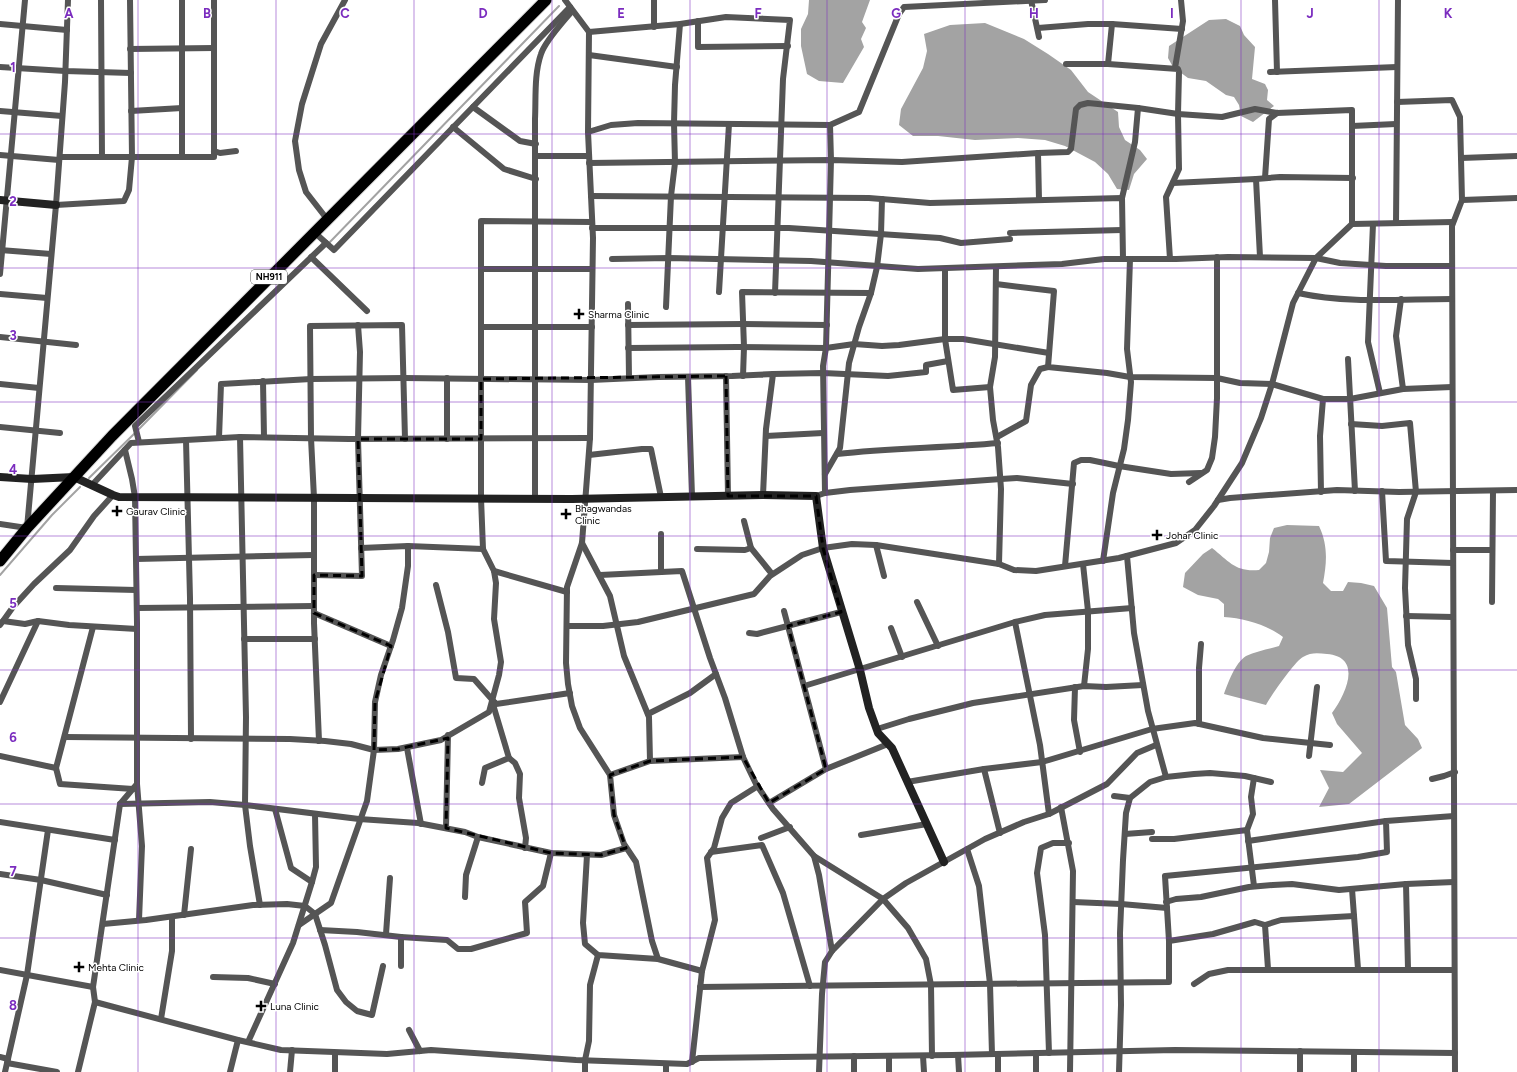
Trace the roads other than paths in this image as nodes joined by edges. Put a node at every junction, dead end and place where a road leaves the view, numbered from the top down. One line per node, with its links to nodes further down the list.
1 (25, 0): 21 (street)
2 (68, 0): 25 (street)
3 (101, 0): 41 (street)
4 (130, 0): 30 (street)
5 (182, 0): 31 (street)
6 (214, 0): 29 (street)
7 (345, 0): 96 (street)
8 (546, 0): 96 (highway, NH911)
9 (565, 0): 16 (street)
10 (654, 0): 22 (street)
11 (1045, 0): 15 (street)
12 (1181, 0): 24 (street)
13 (1275, 0): 37 (street)
14 (1398, 0): 37 (street)
15 (1031, 1): 23 (street); 57 (street)
16 (571, 9): 26 (street); 44 (street); 61 (street)
17 (698, 22): 19 (street); 28 (street); 28 (street)
18 (0, 24): 21 (street)
19 (680, 24): 22 (street); 36 (street)
20 (1112, 24): 23 (street); 24 (street); 34 (street)
21 (22, 27): 25 (street); 38 (street)
22 (654, 27): 26 (street)
23 (1038, 28): 27 (street)
24 (1182, 29): 39 (street)
25 (67, 30): 40 (street)
26 (589, 32): 32 (street)
27 (1039, 37)
28 (788, 46): 55 (street)
29 (214, 48): 31 (street); 62 (street)
30 (130, 49): 31 (street); 42 (street)
31 (182, 49): 45 (street)
32 (589, 55): 36 (street); 60 (street)
33 (1066, 64): 34 (street)
34 (1108, 64): 39 (street)
35 (0, 67): 38 (street)
36 (677, 67): 53 (street)
37 (1397, 67): 43 (street)
38 (18, 68): 40 (street); 49 (street)
39 (1175, 68): 51 (street)
40 (65, 71): 41 (street); 52 (street)
41 (101, 72): 42 (street); 69 (street)
42 (130, 73): 48 (street)
43 (1397, 102): 56 (street); 72 (street)
44 (473, 107): 59 (street); 61 (street)
45 (182, 108): 48 (street); 71 (street)
46 (1138, 108): 51 (street); 64 (street); 89 (street)
47 (0, 111): 49 (street)
48 (131, 111): 70 (street)
49 (14, 112): 52 (street); 68 (street)
50 (1277, 112): 51 (street); 58 (street); 79 (street)
51 (1178, 114): 83 (street)
52 (62, 116): 73 (street)
53 (674, 123): 54 (street); 60 (street); 78 (street)
54 (729, 124): 55 (street); 77 (street)
55 (782, 124): 57 (street); 76 (street)
56 (1396, 124): 58 (street); 99 (street)
57 (830, 125): 75 (street)
58 (1352, 126): 80 (street)
59 (453, 127): 81 (street); 110 (street)
60 (588, 132): 74 (street)
61 (536, 144): 66 (street)
62 (214, 151): 63 (street); 71 (street)
63 (236, 151)
64 (1038, 153): 75 (street); 93 (street)
65 (0, 155): 68 (street)
66 (536, 156): 74 (street); 81 (street)
67 (1517, 156): 72 (street)
68 (11, 157): 73 (street); 92 (street)
69 (102, 157): 70 (street); 73 (street)
70 (132, 157): 71 (street); 95 (street)
71 (182, 157)
72 (1461, 158): 94 (street)
73 (60, 159): 95 (street)
74 (589, 160): 78 (street); 84 (street)
75 (831, 160): 76 (street); 88 (street)
76 (781, 161): 77 (street); 87 (street)
77 (728, 162): 78 (street); 86 (street)
78 (675, 163): 85 (street)
79 (1265, 178): 80 (street); 82 (street)
80 (1353, 178): 100 (street)
81 (536, 179): 97 (street)
82 (1256, 179): 83 (street); 116 (street)
83 (1173, 183): 121 (street)
84 (591, 196): 85 (street); 102 (street)
85 (671, 196): 86 (street); 103 (street)
86 (725, 197): 87 (street); 104 (street)
87 (780, 197): 88 (street); 105 (street)
88 (830, 198): 91 (street); 106 (street)
89 (1122, 198): 93 (street); 107 (street)
90 (1517, 198): 94 (street)
91 (882, 199): 93 (street); 109 (street)
92 (4, 200): 95 (street); 111 (street)
93 (1039, 200)
94 (1462, 200): 98 (street)
95 (56, 205): 112 (street)
96 (327, 220): 108 (highway, NH911)
97 (536, 222): 102 (street); 129 (street); 130 (street)
98 (1453, 222): 99 (street); 127 (street)
99 (1396, 223): 101 (street)
100 (1352, 224): 101 (street); 117 (street)
101 (1373, 224): 125 (street)
102 (592, 225): 103 (street); 131 (street)
103 (670, 228): 104 (street); 115 (street)
104 (723, 228): 105 (street); 122 (street)
105 (778, 228): 106 (street); 123 (street)
106 (829, 230): 109 (street); 124 (street)
107 (1122, 230): 109 (street); 119 (street)
108 (314, 232): 110 (street); 220 (highway, NH911)
109 (881, 234): 126 (street)
110 (326, 243): 113 (street)
111 (1, 250): 112 (street); 133 (street)
112 (52, 254): 141 (street)
113 (311, 257): 147 (street); 212 (street)
114 (1217, 257): 116 (street); 121 (street); 178 (street)
115 (668, 258): 118 (street); 122 (street); 146 (street)
116 (1260, 258): 117 (street)
117 (1316, 258): 125 (street); 139 (street)
118 (612, 259)
119 (1123, 259): 120 (street); 128 (street)
120 (1130, 259): 121 (street); 177 (street)
121 (1170, 259)
122 (720, 260): 123 (street); 135 (street)
123 (777, 261): 124 (street); 136 (street)
124 (828, 262): 126 (street); 137 (street)
125 (1371, 265): 127 (street); 143 (street)
126 (877, 266): 132 (street); 138 (street)
127 (1452, 266): 142 (street)
128 (996, 267): 132 (street); 134 (street)
129 (480, 269): 130 (street); 153 (street)
130 (535, 269): 131 (street); 151 (street)
131 (592, 269): 154 (street)
132 (945, 269): 156 (street)
133 (0, 274)
134 (996, 284): 158 (street); 164 (street)
135 (718, 292)
136 (775, 293): 137 (street); 148 (street)
137 (828, 293): 138 (street); 150 (street)
138 (872, 293): 159 (street)
139 (1298, 293): 143 (street); 186 (street)
140 (0, 294): 141 (street)
141 (47, 298): 157 (street)
142 (1452, 299): 144 (street); 188 (street)
143 (1370, 300): 144 (street); 191 (street)
144 (1401, 300): 190 (street)
145 (628, 304): 152 (street)
146 (666, 307)
147 (367, 311)
148 (743, 324): 150 (street); 152 (street); 161 (street)
149 (358, 325): 174 (street); 179 (street); 180 (street)
150 (827, 325): 163 (street)
151 (534, 326): 153 (street); 154 (street); 182 (street)
152 (628, 326): 162 (street)
153 (481, 327): 181 (street)
154 (592, 327): 183 (street)
155 (0, 337): 157 (street)
156 (946, 339): 158 (street); 159 (street); 166 (street)
157 (43, 342): 160 (street); 189 (street)
158 (995, 343): 164 (street); 187 (street)
159 (854, 344): 163 (street); 170 (street)
160 (76, 345)
161 (744, 347): 162 (street); 163 (street); 172 (street)
162 (628, 348): 176 (street)
163 (826, 348): 168 (street)
164 (1049, 353): 167 (street)
165 (1348, 359): 193 (street)
166 (948, 361): 170 (street); 187 (street)
167 (1048, 367): 177 (street); 211 (street)
168 (823, 373): 169 (street); 170 (street); 198 (street)
169 (773, 374): 172 (street); 199 (street)
170 (848, 375): 214 (street)
171 (726, 376): 172 (street); 173 (street); 237 (street)
172 (743, 376)
173 (688, 377): 176 (street); 236 (street)
174 (404, 378): 175 (street); 180 (street); 208 (street)
175 (447, 378): 181 (street); 209 (street)
176 (629, 378): 183 (street)
177 (1130, 378): 178 (street); 216 (street)
178 (1217, 378): 186 (street); 217 (street)
179 (311, 379): 180 (street); 184 (street); 203 (street)
180 (359, 379): 207 (street)
181 (481, 379): 182 (street); 204 (street)
182 (535, 380): 183 (street); 205 (street)
183 (591, 380): 206 (street)
184 (263, 381): 201 (street); 202 (street)
185 (0, 384): 189 (street)
186 (1272, 384): 192 (street); 248 (street)
187 (990, 387): 211 (street)
188 (1452, 387): 190 (street); 230 (street)
189 (40, 388): 196 (street)
190 (1403, 389): 191 (street)
191 (1380, 393): 193 (street)
192 (1323, 399): 193 (street); 231 (street)
193 (1350, 399): 194 (street)
194 (1351, 424): 228 (street); 232 (street)
195 (0, 427): 196 (street)
196 (36, 430): 197 (street); 221 (street)
197 (60, 433)
198 (823, 433): 199 (street); 218 (street)
199 (766, 436): 235 (street)
200 (240, 437): 201 (street); 202 (street); 241 (street)
201 (264, 437): 203 (street)
202 (219, 438): 210 (street)
203 (311, 438): 207 (street); 243 (street)
204 (481, 438): 205 (street); 209 (street); 245 (street)
205 (536, 438): 206 (street); 246 (street)
206 (590, 438): 215 (street)
207 (358, 439): 208 (street); 244 (street)
208 (405, 439): 209 (street)
209 (447, 439)
210 (186, 440): 212 (street); 240 (street)
211 (997, 440): 214 (street); 222 (street)
212 (139, 442): 213 (street)
213 (125, 450): 225 (street); 239 (street)
214 (837, 454): 218 (street)
215 (589, 455): 242 (street); 247 (street)
216 (1119, 466): 217 (street); 224 (street); 269 (street)
217 (1202, 473): 223 (street)
218 (824, 476): 233 (street)
219 (0, 477): 221 (street)
220 (74, 477): 221 (street); 225 (street); 251 (highway, NH911)
221 (32, 479): 251 (street)
222 (1001, 479): 224 (street); 233 (street); 272 (street)
223 (1189, 482)
224 (1073, 484): 274 (street)
225 (92, 485): 234 (street)
226 (1493, 490): 227 (street); 230 (street); 262 (street)
227 (1517, 490)
228 (1355, 491): 229 (street); 231 (street)
229 (1382, 491): 232 (street); 270 (street)
230 (1453, 491): 232 (street); 261 (street)
231 (1321, 492): 248 (street)
232 (1416, 492): 270 (street)
233 (825, 493): 238 (street)
234 (113, 495): 239 (street); 301 (street)
235 (763, 495): 237 (street); 238 (street)
236 (692, 496): 237 (street); 242 (street)
237 (728, 496)
238 (816, 496): 258 (street)
239 (135, 497): 240 (street); 267 (street)
240 (187, 497): 241 (street); 265 (street)
241 (240, 497): 243 (street); 266 (street)
242 (661, 497): 247 (street)
243 (314, 498): 244 (street); 263 (street)
244 (360, 498): 245 (street); 256 (street)
245 (481, 498): 246 (street); 259 (street)
246 (535, 499): 247 (street)
247 (585, 499): 253 (street)
248 (1218, 500): 264 (street)
249 (744, 521): 257 (street)
250 (0, 524): 251 (street)
251 (28, 528): 268 (highway, NH911)
252 (661, 534): 276 (street)
253 (582, 543): 279 (street); 284 (street)
254 (876, 545): 258 (street); 272 (street); 280 (street)
255 (408, 546): 256 (street); 259 (street); 312 (street)
256 (361, 548): 278 (street)
257 (751, 548): 260 (street); 277 (street)
258 (823, 548): 277 (street); 295 (street)
259 (483, 549): 275 (street)
260 (696, 549)
261 (1453, 550): 262 (street); 271 (street)
262 (1492, 550): 286 (street)
263 (314, 555): 266 (street); 278 (street)
264 (1127, 556): 269 (street); 292 (street)
265 (188, 558): 266 (street); 267 (street); 289 (street)
266 (242, 558): 287 (street)
267 (136, 559): 283 (street)
268 (0, 561)
269 (1103, 561): 273 (street)
270 (1406, 562): 271 (street); 297 (street)
271 (1453, 563): 298 (street)
272 (999, 564): 274 (street)
273 (1083, 564): 274 (street); 294 (street)
274 (1065, 566)
275 (494, 571): 284 (street); 325 (street)
276 (661, 572): 279 (street); 290 (street)
277 (772, 574): 290 (street)
278 (314, 575): 288 (street)
279 (600, 575): 302 (street)
280 (884, 576)
281 (436, 585): 325 (street)
282 (56, 588): 283 (street)
283 (136, 590): 291 (street)
284 (567, 592): 303 (street)
285 (917, 602): 313 (street)
286 (1492, 602)
287 (243, 606): 288 (street); 289 (street); 310 (street)
288 (314, 606): 296 (street)
289 (190, 607): 291 (street); 334 (street)
290 (694, 607): 302 (street); 316 (street)
291 (137, 608): 307 (street)
292 (1132, 608): 294 (street); 317 (street)
293 (784, 611): 304 (street)
294 (1088, 611): 300 (street); 319 (street)
295 (842, 612): 304 (street); 315 (street)
296 (314, 614): 309 (street); 312 (street)
297 (1406, 616): 298 (street); 324 (street)
298 (1453, 616): 353 (street)
299 (38, 621): 301 (street); 305 (street); 326 (street)
300 (1015, 622): 313 (street); 323 (street)
301 (1, 623)
302 (616, 624): 303 (street); 327 (street)
303 (567, 626): 322 (street)
304 (788, 626): 308 (street); 318 (street)
305 (93, 627): 307 (street); 332 (street)
306 (891, 628): 314 (street)
307 (137, 629): 333 (street)
308 (749, 633)
309 (315, 638): 310 (street); 336 (street)
310 (244, 640): 335 (street)
311 (1201, 644): 328 (street)
312 (391, 646): 342 (street)
313 (938, 646): 314 (street)
314 (902, 657): 315 (street)
315 (860, 670): 318 (street); 329 (street)
316 (716, 674): 327 (street); 346 (street)
317 (1143, 685): 319 (street); 330 (street)
318 (804, 686): 351 (street)
319 (1084, 686): 320 (street)
320 (1075, 687): 323 (street); 343 (street)
321 (1317, 687): 338 (street)
322 (570, 693): 325 (street); 354 (street)
323 (1030, 695): 329 (street); 349 (street)
324 (1416, 699)
325 (492, 700): 331 (street); 347 (street)
326 (0, 702)
327 (648, 714): 348 (street)
328 (1199, 724): 330 (street); 338 (street)
329 (877, 729): 337 (street)
330 (1152, 729): 339 (street); 343 (street)
331 (448, 736): 341 (street); 380 (street)
332 (65, 737): 333 (street); 350 (street)
333 (138, 738): 334 (street); 362 (street)
334 (191, 739): 335 (street)
335 (246, 739): 336 (street); 368 (street)
336 (319, 741): 342 (street)
337 (888, 744): 351 (street); 358 (street)
338 (1311, 744): 340 (street); 345 (street)
339 (1156, 745): 355 (street); 369 (street)
340 (1330, 745)
341 (408, 748): 342 (street); 377 (street)
342 (374, 750): 374 (street)
343 (1080, 752): 349 (street)
344 (0, 756): 350 (street)
345 (1309, 756)
346 (743, 757): 348 (street); 361 (street)
347 (509, 758): 360 (street); 391 (street)
348 (650, 761): 354 (street)
349 (1042, 762): 352 (street); 372 (street)
350 (56, 768): 362 (street)
351 (826, 769): 366 (street)
352 (984, 769): 358 (street); 383 (street)
353 (1455, 772): 357 (street); 373 (street)
354 (610, 775): 392 (street)
355 (1166, 777): 356 (street); 364 (street)
356 (1254, 778): 359 (street); 382 (street)
357 (1432, 779)
358 (907, 782): 378 (street)
359 (1271, 782)
360 (482, 783)
361 (758, 786): 366 (street); 395 (street)
362 (135, 787): 365 (street); 367 (street)
363 (1114, 796): 364 (street)
364 (1130, 798): 384 (street)
365 (139, 803): 367 (street); 368 (street); 421 (street)
366 (769, 803): 379 (street)
367 (120, 804): 388 (street)
368 (245, 805): 370 (street); 414 (street)
369 (1061, 808): 372 (street); 390 (street)
370 (275, 809): 371 (street); 404 (street)
371 (315, 814): 374 (street); 404 (street)
372 (1049, 814): 383 (street)
373 (1454, 816): 375 (street); 405 (street)
374 (359, 820): 377 (street); 417 (street)
375 (1386, 821): 389 (street); 400 (street)
376 (0, 822): 381 (street)
377 (421, 824): 380 (street)
378 (927, 824): 385 (street); 399 (street)
379 (790, 827): 387 (street); 398 (street)
380 (446, 828): 386 (street)
381 (48, 830): 388 (street); 403 (street)
382 (1247, 830): 384 (street); 389 (street)
383 (1000, 833): 394 (street)
384 (1125, 834): 413 (street)
385 (862, 835)
386 (478, 837): 391 (street); 410 (street)
387 (761, 838)
388 (115, 840): 409 (street)
389 (1248, 841): 400 (street)
390 (1069, 843): 412 (street); 445 (street)
391 (525, 848): 396 (street)
392 (626, 848): 397 (street); 431 (street)
393 (191, 849): 418 (street)
394 (967, 849): 399 (street); 444 (street)
395 (711, 852): 439 (street); 449 (street)
396 (552, 853): 397 (street); 427 (street)
397 (587, 855): 430 (street)
398 (814, 856): 411 (street); 429 (street)
399 (944, 862): 411 (street)
400 (1251, 867): 407 (street); 415 (street)
401 (0, 874): 403 (street)
402 (390, 878): 426 (street)
403 (41, 880): 409 (street); 440 (street)
404 (312, 882): 416 (street)
405 (1454, 882): 406 (street); 438 (street)
406 (1406, 884): 408 (street); 436 (street)
407 (1254, 886): 408 (street); 415 (street)
408 (1352, 889): 420 (street)
409 (107, 895): 422 (street)
410 (465, 897)
411 (883, 899): 429 (street); 448 (street)
412 (1073, 902): 413 (street); 446 (street)
413 (1121, 904): 415 (street); 442 (street)
414 (260, 905): 416 (street); 418 (street)
415 (1166, 905): 428 (street)
416 (305, 906): 417 (street); 423 (street)
417 (315, 914): 423 (street); 425 (street)
418 (184, 915): 419 (street)
419 (172, 916): 421 (street); 454 (street)
420 (1354, 916): 424 (street); 435 (street)
421 (139, 920): 422 (street)
422 (103, 924): 451 (street)
423 (299, 925): 443 (street)
424 (1265, 925): 428 (street); 434 (street)
425 (320, 930): 426 (street); 432 (street)
426 (386, 934): 427 (street)
427 (401, 936): 433 (street)
428 (1169, 941): 442 (street)
429 (832, 951): 450 (street)
430 (598, 955): 431 (street); 476 (street)
431 (658, 959): 439 (street)
432 (383, 966)
433 (401, 966)
434 (1268, 969): 435 (street); 447 (street)
435 (1358, 969): 436 (street)
436 (1408, 969): 438 (street)
437 (0, 970): 440 (street)
438 (1454, 970): 467 (street)
439 (702, 971): 452 (street)
440 (28, 975): 451 (street); 477 (street)
441 (213, 977): 443 (street)
442 (1121, 983): 446 (street); 460 (street)
443 (275, 984): 457 (street)
444 (990, 984): 445 (street); 448 (street); 468 (street)
445 (1047, 984): 446 (street); 466 (street)
446 (1071, 984): 462 (street)
447 (1194, 984)
448 (931, 985): 450 (street); 473 (street)
449 (810, 986): 450 (street); 452 (street)
450 (823, 986): 474 (street)
451 (93, 987): 453 (street)
452 (700, 988): 478 (street)
453 (95, 1002): 454 (street); 482 (street)
454 (161, 1019): 456 (street)
455 (409, 1030): 459 (street)
456 (238, 1040): 457 (street); 483 (street)
457 (248, 1042): 458 (street)
458 (292, 1050): 464 (street); 484 (street)
459 (420, 1051): 464 (street); 476 (street)
460 (1120, 1051): 461 (street); 462 (street); 496 (street)
461 (1300, 1051): 463 (street); 497 (street)
462 (1070, 1052): 466 (street); 495 (street)
463 (1354, 1052): 467 (street); 498 (street)
464 (335, 1053): 485 (street)
465 (1036, 1053): 466 (street); 468 (street); 494 (street)
466 (1049, 1053)
467 (1455, 1053): 499 (street)
468 (995, 1054): 469 (street); 493 (street)
469 (958, 1055): 473 (street); 492 (street)
470 (854, 1056): 471 (street); 474 (street); 489 (street)
471 (889, 1056): 472 (street); 490 (street)
472 (923, 1056): 473 (street); 491 (street)
473 (932, 1056)
474 (818, 1057): 478 (street); 488 (street)
475 (0, 1058): 477 (street)
476 (585, 1060): 479 (street); 486 (street)
477 (8, 1061): 480 (street); 481 (street)
478 (692, 1062): 479 (street)
479 (666, 1064): 487 (street)
480 (5, 1072)
481 (57, 1072)
482 (78, 1072)
483 (230, 1072)
484 (290, 1072)
485 (335, 1072)
486 (584, 1072)
487 (666, 1072)
488 (819, 1072)
489 (854, 1072)
490 (889, 1072)
491 (924, 1072)
492 (959, 1072)
493 (998, 1072)
494 (1036, 1072)
495 (1070, 1072)
496 (1119, 1072)
497 (1300, 1072)
498 (1354, 1072)
499 (1455, 1072)

